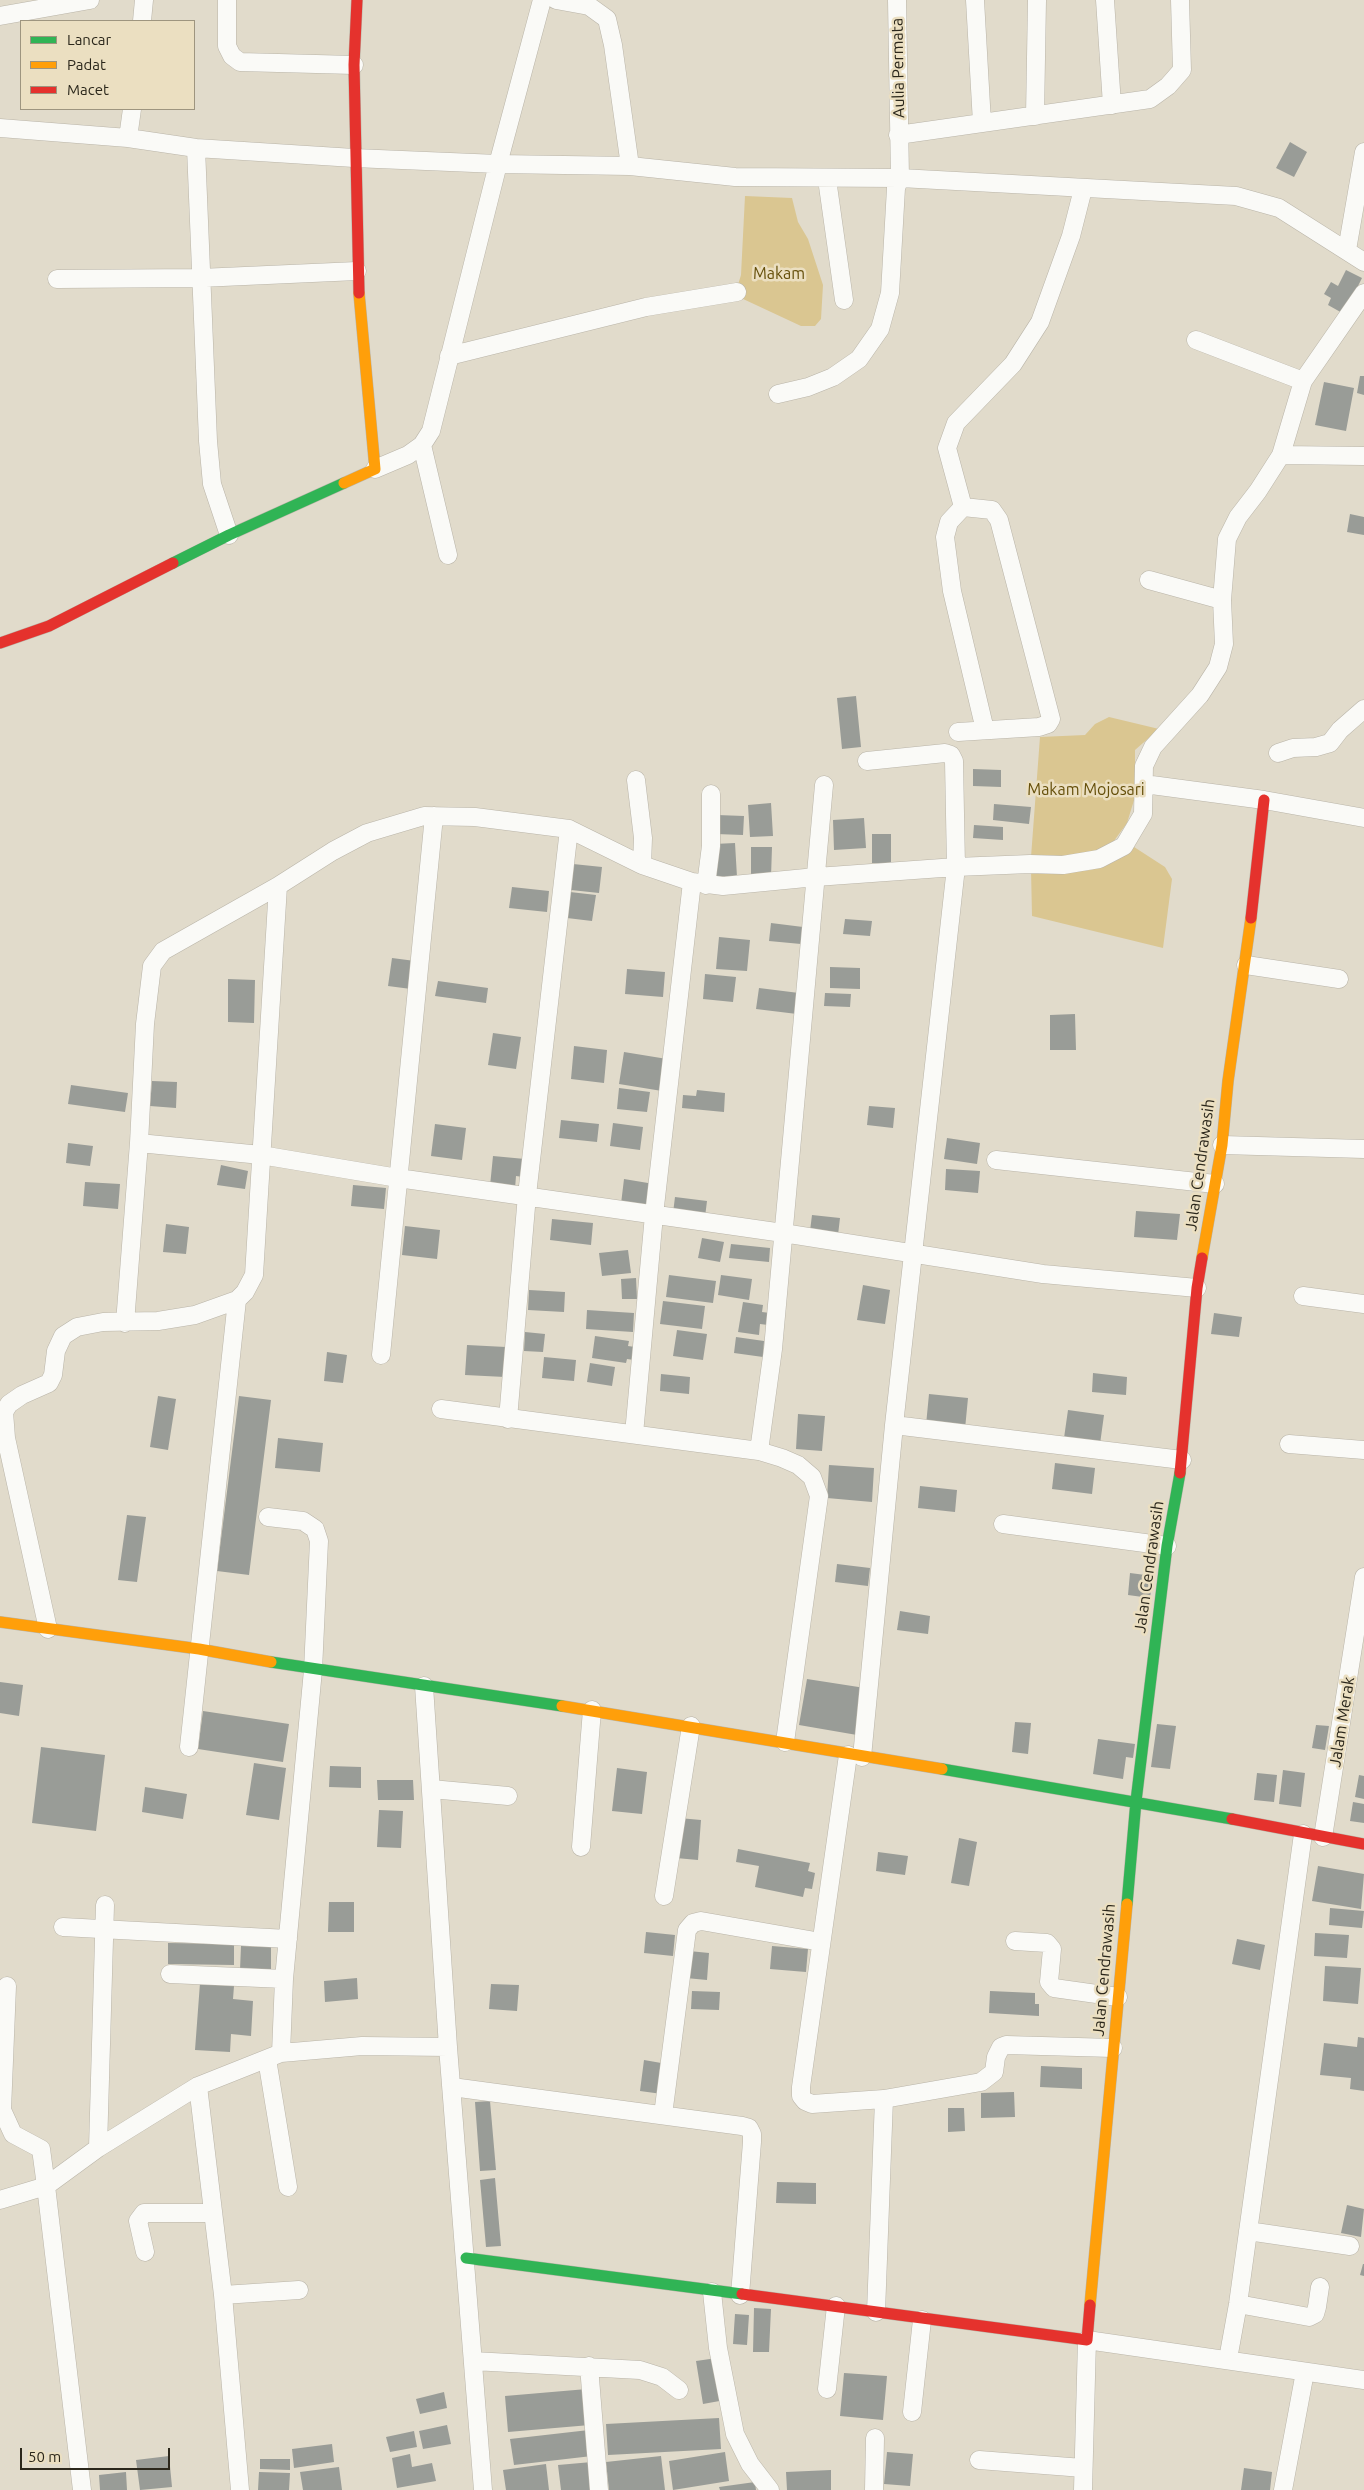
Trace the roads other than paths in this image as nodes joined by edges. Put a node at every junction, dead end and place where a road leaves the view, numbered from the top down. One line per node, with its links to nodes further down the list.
1 (90, 0): 12 (street)
2 (144, 0): 13 (street)
3 (227, 0): 14 (street)
4 (357, 0): 14 (street)
5 (542, 0): 25 (street)
6 (556, 0): 26 (street)
7 (897, 0): 20 (street, Aulia Permata)
8 (975, 0): 18 (street)
9 (1038, 0): 17 (street)
10 (1106, 0): 15 (street)
11 (1180, 0): 15 (street, Aulia Permata)
12 (0, 16)
13 (142, 20)
14 (354, 65): 24 (street)
15 (1112, 105): 17 (street, Aulia Permata)
16 (132, 110): 21 (street)
17 (1035, 116): 18 (street, Aulia Permata)
18 (982, 123): 20 (street, Aulia Permata)
19 (0, 128): 21 (street)
20 (898, 135): 27 (street, Aulia Permata)
21 (128, 138): 22 (street)
22 (196, 148): 24 (street); 33 (street)
23 (1364, 152): 30 (street)
24 (354, 158): 25 (street); 32 (street)
25 (498, 164): 26 (street); 39 (street)
26 (630, 166): 28 (street)
27 (900, 178): 28 (street); 29 (street); 41 (street, Aulia Permata)
28 (827, 179): 37 (street)
29 (1083, 189): 30 (street); 46 (street)
30 (1347, 250): 31 (street)
31 (1364, 262)
32 (357, 271): 33 (street); 45 (street)
33 (200, 278): 34 (street); 47 (street)
34 (57, 279)
35 (737, 292): 39 (street)
36 (1364, 293): 40 (street)
37 (844, 300)
38 (1196, 340): 40 (street)
39 (449, 356): 42 (street)
40 (1303, 381): 43 (street)
41 (778, 394)
42 (422, 445): 45 (street); 48 (street)
43 (1280, 455): 44 (street); 50 (street)
44 (1364, 456)
45 (375, 470): 47 (street)
46 (963, 507): 53 (street); 53 (street)
47 (229, 535): 51 (street)
48 (448, 555)
49 (1149, 580): 50 (street)
50 (1222, 600): 58 (street)
51 (0, 643)
52 (1364, 709): 55 (street)
53 (986, 730): 54 (street)
54 (958, 732)
55 (1278, 753)
56 (867, 761): 66 (street)
57 (636, 780): 65 (street)
58 (1144, 784): 61 (street); 66 (street)
59 (824, 785): 67 (street)
60 (710, 794): 68 (street)
61 (1264, 800): 63 (street); 70 (street, Jalan Cendrawasih)
62 (434, 816): 64 (street); 69 (street); 77 (street)
63 (1364, 818)
64 (569, 829): 65 (street); 79 (street)
65 (642, 866): 68 (street)
66 (956, 867): 67 (street); 82 (street)
67 (816, 876): 68 (street); 81 (street)
68 (699, 884): 80 (street)
69 (278, 886): 72 (street); 75 (street)
70 (1246, 965): 71 (street); 73 (street, Jalan Cendrawasih)
71 (1339, 979)
72 (139, 1143): 75 (street); 87 (street)
73 (1222, 1144): 74 (street); 78 (street, Jalan Cendrawasih)
74 (1364, 1150)
75 (261, 1155): 77 (street); 85 (street)
76 (996, 1160): 78 (street)
77 (398, 1178): 79 (street); 88 (street)
78 (1215, 1184): 83 (street, Jalan Cendrawasih)
79 (527, 1195): 80 (street); 90 (street)
80 (654, 1215): 81 (street); 92 (street)
81 (784, 1233): 82 (street); 95 (street)
82 (915, 1255): 83 (street); 91 (street)
83 (1197, 1288): 96 (street, Jalan Cendrawasih)
84 (1303, 1296): 86 (street)
85 (237, 1300): 87 (street); 103 (street)
86 (1364, 1304)
87 (125, 1323): 102 (street)
88 (381, 1355)
89 (440, 1409): 90 (street)
90 (508, 1419): 92 (street)
91 (894, 1425): 96 (street); 110 (street)
92 (634, 1434): 95 (street)
93 (1289, 1444): 94 (street)
94 (1364, 1450)
95 (759, 1451): 108 (street)
96 (1182, 1460): 99 (street, Jalan Cendrawasih)
97 (268, 1517): 104 (street)
98 (1003, 1524): 99 (street)
99 (1167, 1546): 113 (street, Jalan Cendrawasih)
100 (1363, 1587): 115 (street, Jalam Merak)
101 (0, 1622): 102 (street)
102 (48, 1629): 103 (street)
103 (199, 1649): 104 (street); 109 (street)
104 (313, 1670): 105 (street); 122 (street)
105 (424, 1686): 106 (street); 111 (street)
106 (592, 1710): 107 (street); 117 (street)
107 (691, 1726): 108 (street); 118 (street)
108 (785, 1742): 110 (street)
109 (189, 1747)
110 (855, 1756): 113 (street); 124 (street)
111 (431, 1789): 112 (street); 129 (street)
112 (508, 1796)
113 (1136, 1801): 114 (street); 128 (street, Jalan Cendrawasih)
114 (1304, 1834): 115 (street); 141 (street)
115 (1323, 1837): 116 (street)
116 (1364, 1844)
117 (581, 1847)
118 (664, 1896)
119 (105, 1905): 121 (street)
120 (63, 1927): 121 (street)
121 (104, 1928): 122 (street); 136 (street)
122 (288, 1939): 126 (street)
123 (1015, 1941): 128 (street)
124 (822, 1942): 134 (street); 135 (street)
125 (170, 1974): 126 (street)
126 (284, 1980): 131 (street)
127 (6, 1986): 137 (street)
128 (1118, 1997): 130 (street, Jalan Cendrawasih)
129 (448, 2047): 131 (street); 133 (street)
130 (1113, 2048): 134 (street); 154 (street, Jalan Cendrawasih)
131 (274, 2056): 132 (street); 138 (street)
132 (198, 2086): 136 (street); 140 (street)
133 (452, 2087): 135 (street); 144 (street)
134 (884, 2099): 152 (street)
135 (663, 2115): 149 (street)
136 (98, 2148): 137 (street)
137 (46, 2186): 139 (street); 166 (street)
138 (288, 2187)
139 (0, 2200)
140 (212, 2213): 143 (street); 148 (street)
141 (1248, 2231): 142 (street); 150 (street)
142 (1350, 2246)
143 (144, 2252)
144 (466, 2258): 147 (street); 156 (street)
145 (1320, 2288): 150 (street)
146 (299, 2290): 148 (street)
147 (712, 2292): 149 (street); 170 (street)
148 (223, 2295): 167 (street)
149 (740, 2295): 151 (street)
150 (1238, 2304): 155 (street)
151 (836, 2306): 152 (street); 160 (street)
152 (876, 2312): 153 (street)
153 (922, 2320): 154 (street); 162 (street)
154 (1087, 2340): 155 (street); 165 (street)
155 (1228, 2360): 158 (street)
156 (473, 2361): 157 (street); 168 (street)
157 (589, 2366): 161 (street); 169 (street)
158 (1305, 2372): 159 (street); 173 (street)
159 (1364, 2380)
160 (827, 2388)
161 (679, 2390)
162 (912, 2412)
163 (875, 2438): 171 (street)
164 (979, 2460): 165 (street)
165 (1083, 2468): 172 (street)
166 (82, 2490)
167 (240, 2490)
168 (484, 2490)
169 (599, 2490)
170 (770, 2490)
171 (874, 2490)
172 (1083, 2490)
173 (1283, 2490)

